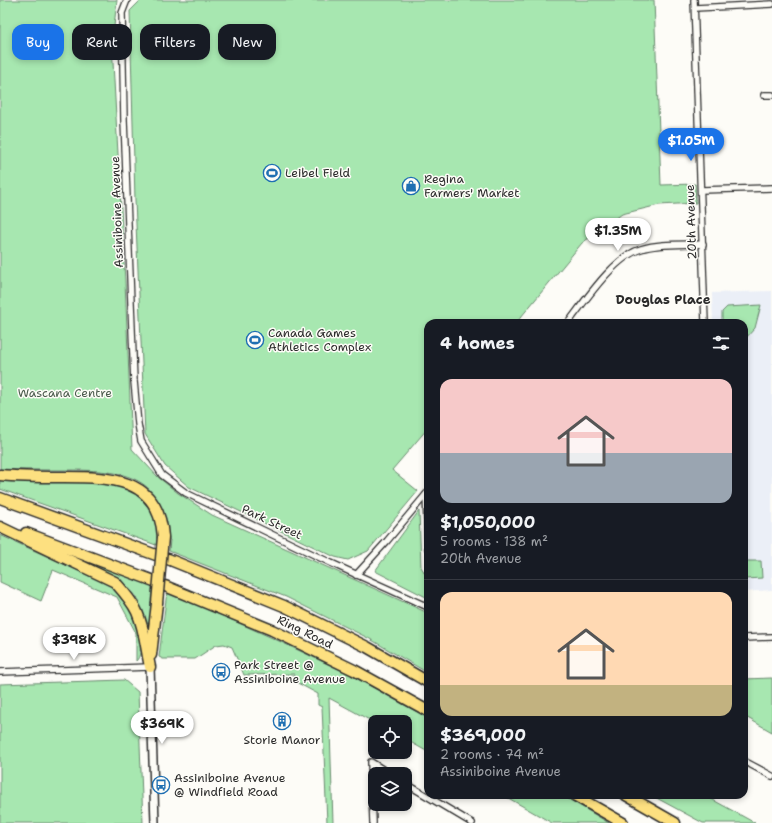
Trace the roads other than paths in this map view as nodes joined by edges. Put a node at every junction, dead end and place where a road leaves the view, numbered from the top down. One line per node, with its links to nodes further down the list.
1 (127, 0): 12 (street, Assiniboine Avenue)
2 (694, 0): 4 (street, 20th Avenue)
3 (772, 4): 4 (street)
4 (695, 8): 8 (street, 20th Avenue)
5 (764, 95): 6 (street)
6 (772, 95)
7 (772, 188): 8 (street)
8 (701, 190): 9 (street, 20th Avenue)
9 (702, 244): 10 (street); 11 (street, 20th Avenue)
10 (571, 319)
11 (705, 319)
12 (138, 424): 20 (street, Park Street)
13 (0, 475): 26 (highway, bridge)
14 (0, 498): 18 (highway)
15 (424, 498): 20 (street)
16 (0, 523): 21 (highway)
17 (0, 528): 26 (highway)
18 (156, 555)
19 (168, 559): 28 (highway, Ring Road)
20 (356, 575): 23 (street, Park Street)
21 (154, 581)
22 (165, 586): 29 (highway, Ring Road)
23 (424, 605)
24 (772, 637): 25 (street)
25 (748, 638)
26 (150, 667): 27 (street); 40 (street)
27 (0, 672)
28 (424, 680)
29 (424, 709)
30 (748, 762): 33 (street)
31 (371, 767): 32 (street)
32 (379, 767)
33 (772, 776)
34 (412, 787): 35 (street)
35 (424, 794)
36 (432, 799): 42 (street)
37 (581, 799): 43 (highway)
38 (633, 799): 44 (highway)
39 (373, 811): 41 (street)
40 (155, 823)
41 (373, 823)
42 (472, 823)
43 (623, 823)
44 (675, 823)

